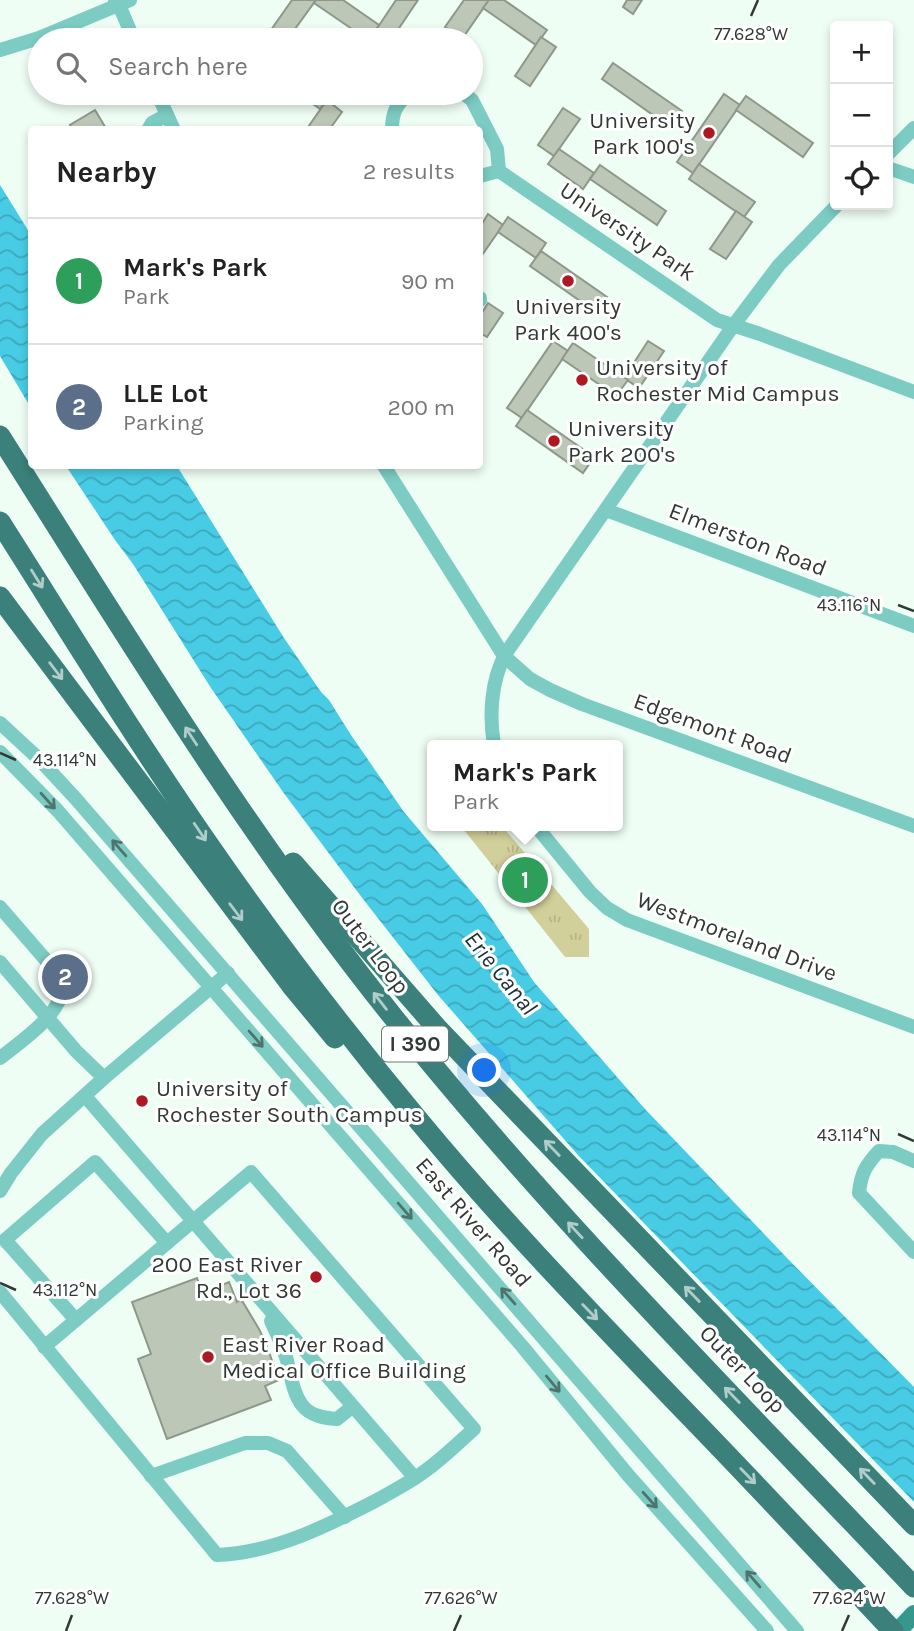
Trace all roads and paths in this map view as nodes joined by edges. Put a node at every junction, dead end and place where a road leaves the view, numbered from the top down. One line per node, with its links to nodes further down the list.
1 (122, 2): 2 (street); 3 (street)
2 (62, 28)
3 (130, 28)
4 (28, 41): 5 (street)
5 (0, 50)
6 (162, 105): 9 (street)
7 (398, 105): 12 (street)
8 (475, 105): 16 (street)
9 (167, 116): 10 (street); 11 (street)
10 (150, 126)
11 (172, 126)
12 (392, 126)
13 (914, 128): 14 (street)
14 (893, 149)
15 (893, 169): 18 (street)
16 (499, 170): 17 (street); 20 (street, University Park)
17 (483, 175)
18 (914, 177)
19 (832, 210): 20 (street)
20 (733, 326): 21 (street, University Park); 24 (street)
21 (914, 392)
22 (0, 436): 32 (highway, Outer Loop / I 390, one-way to 22)
23 (386, 469): 28 (street)
24 (606, 510): 27 (street, Elmerston Road); 28 (street)
25 (0, 522): 45 (highway, I 390, one-way to 45)
26 (0, 597): 45 (highway, one-way to 45)
27 (914, 626)
28 (504, 656): 30 (street); 33 (street, Edgemont Road)
29 (0, 723): 37 (street, East River Road, one-way to 29)
30 (494, 740)
31 (0, 752): 38 (street, East River Road, one-way to 38)
32 (217, 776): 55 (highway, Outer Loop / I 390, one-way to 32); 59 (highway, one-way to 32)
33 (914, 826)
34 (540, 831): 40 (street, Westmoreland Drive)
35 (0, 907): 39 (street)
36 (0, 962): 39 (street)
37 (228, 973): 38 (street); 66 (street, East River Road, one-way to 37)
38 (211, 988): 42 (street); 62 (street, East River Road, one-way to 62)
39 (48, 1017): 41 (street); 42 (street)
40 (914, 1027)
41 (0, 1058)
42 (104, 1078): 43 (street)
43 (85, 1096): 46 (street); 47 (street)
44 (914, 1161): 49 (street)
45 (474, 1185): 67 (highway, I 390, one-way to 67)
46 (0, 1191)
47 (192, 1222): 48 (street); 51 (street); 57 (street)
48 (167, 1243): 52 (street); 52 (street)
49 (914, 1252)
50 (0, 1292): 53 (street)
51 (256, 1296): 54 (street); 54 (street)
52 (76, 1320): 53 (street)
53 (44, 1347): 56 (street)
54 (352, 1407): 57 (street)
55 (752, 1416): 60 (highway); 61 (highway, Outer Loop / I 390)
56 (151, 1476): 58 (street); 58 (street)
57 (415, 1478): 58 (street)
58 (345, 1517)
59 (914, 1525)
60 (914, 1567)
61 (914, 1587)
62 (732, 1591): 64 (street); 65 (street, East River Road)
63 (914, 1614): 68 (main road)
64 (757, 1631)
65 (768, 1631)
66 (797, 1631)
67 (893, 1631)
68 (898, 1631)

